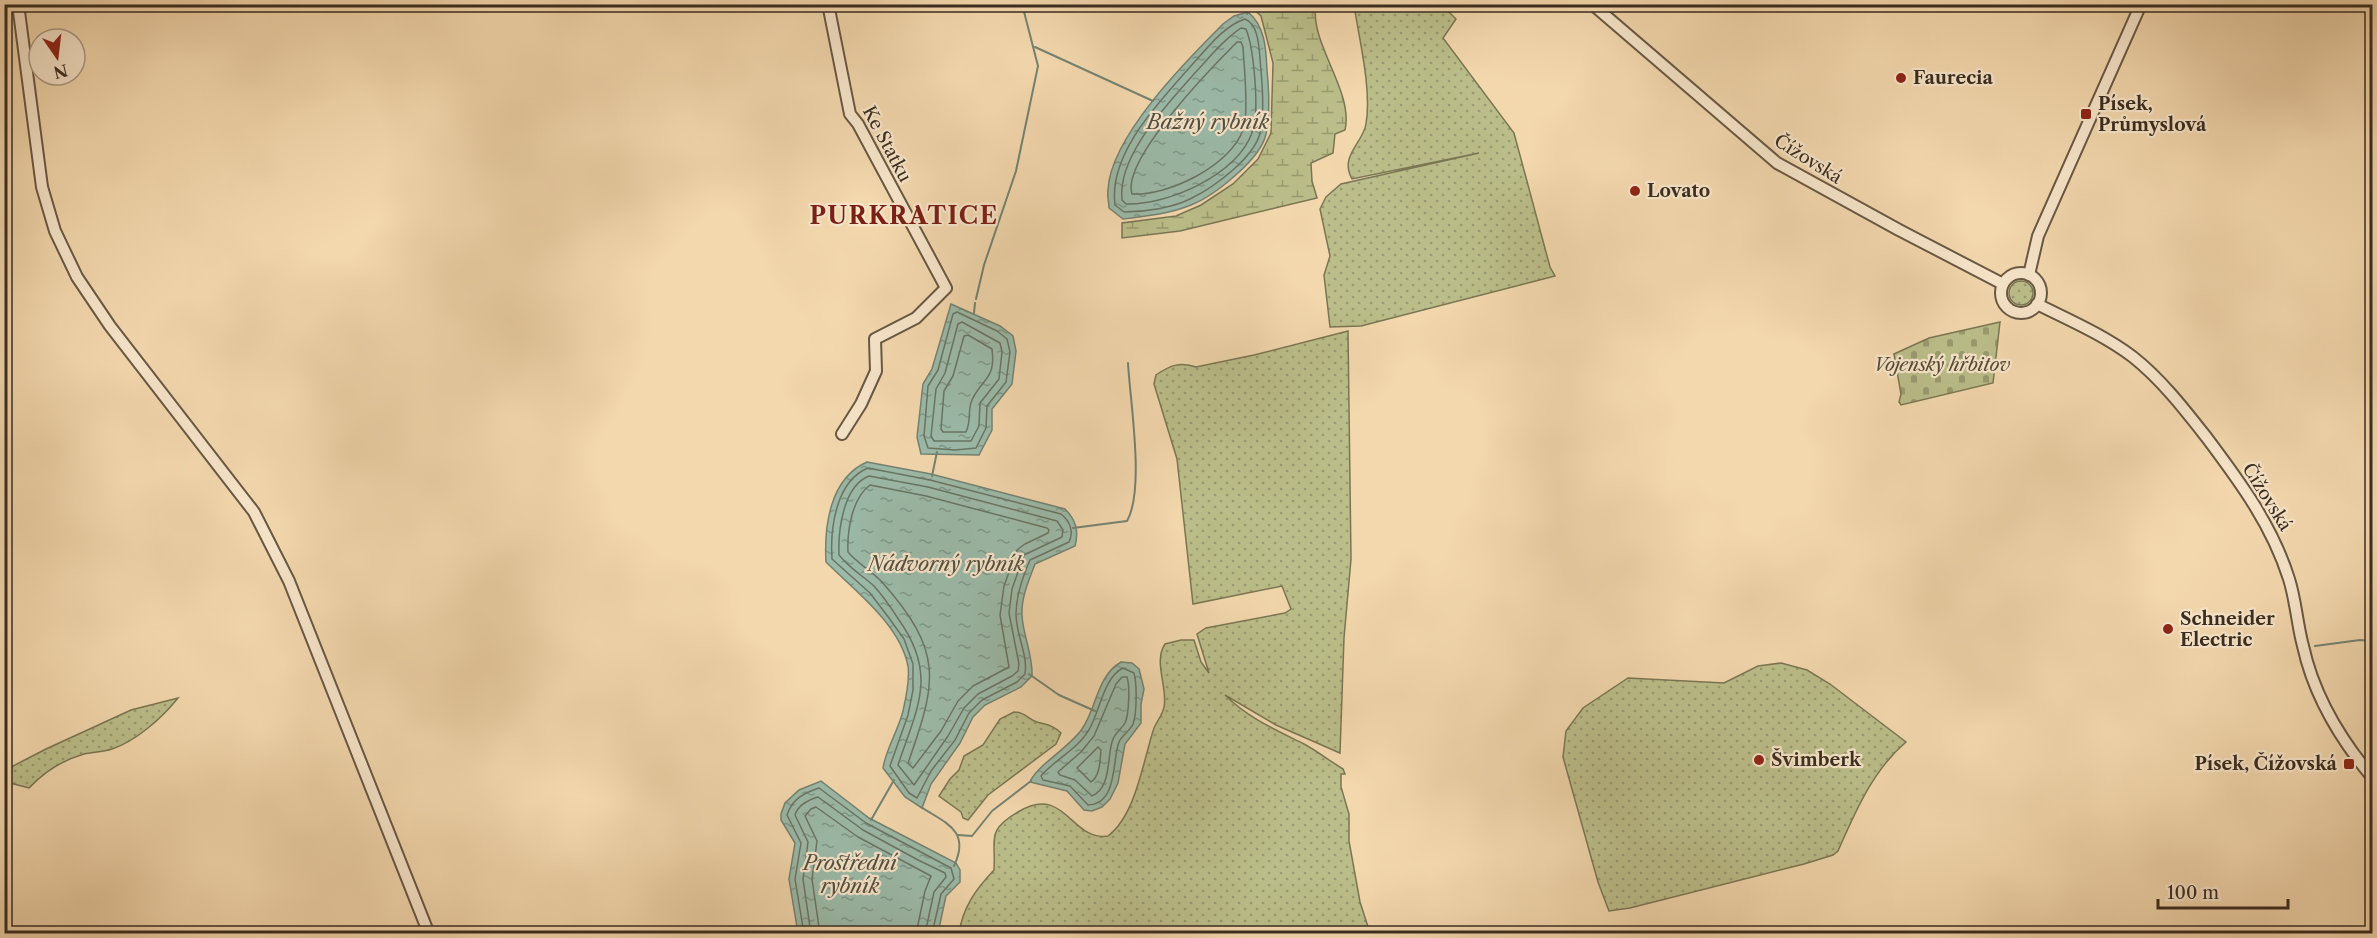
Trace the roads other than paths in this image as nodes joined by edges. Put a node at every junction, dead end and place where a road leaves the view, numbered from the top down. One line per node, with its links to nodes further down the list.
1 (18, 4): 10 (street)
2 (828, 4): 8 (street, Ke Statku)
3 (1592, 4): 6 (street, Čížovská)
4 (2141, 4): 5 (street)
5 (2029, 275): 6 (street); 7 (street)
6 (2003, 284): 7 (street)
7 (2037, 304): 9 (street, Čížovská)
8 (842, 434)
9 (2373, 777)
10 (429, 933)

